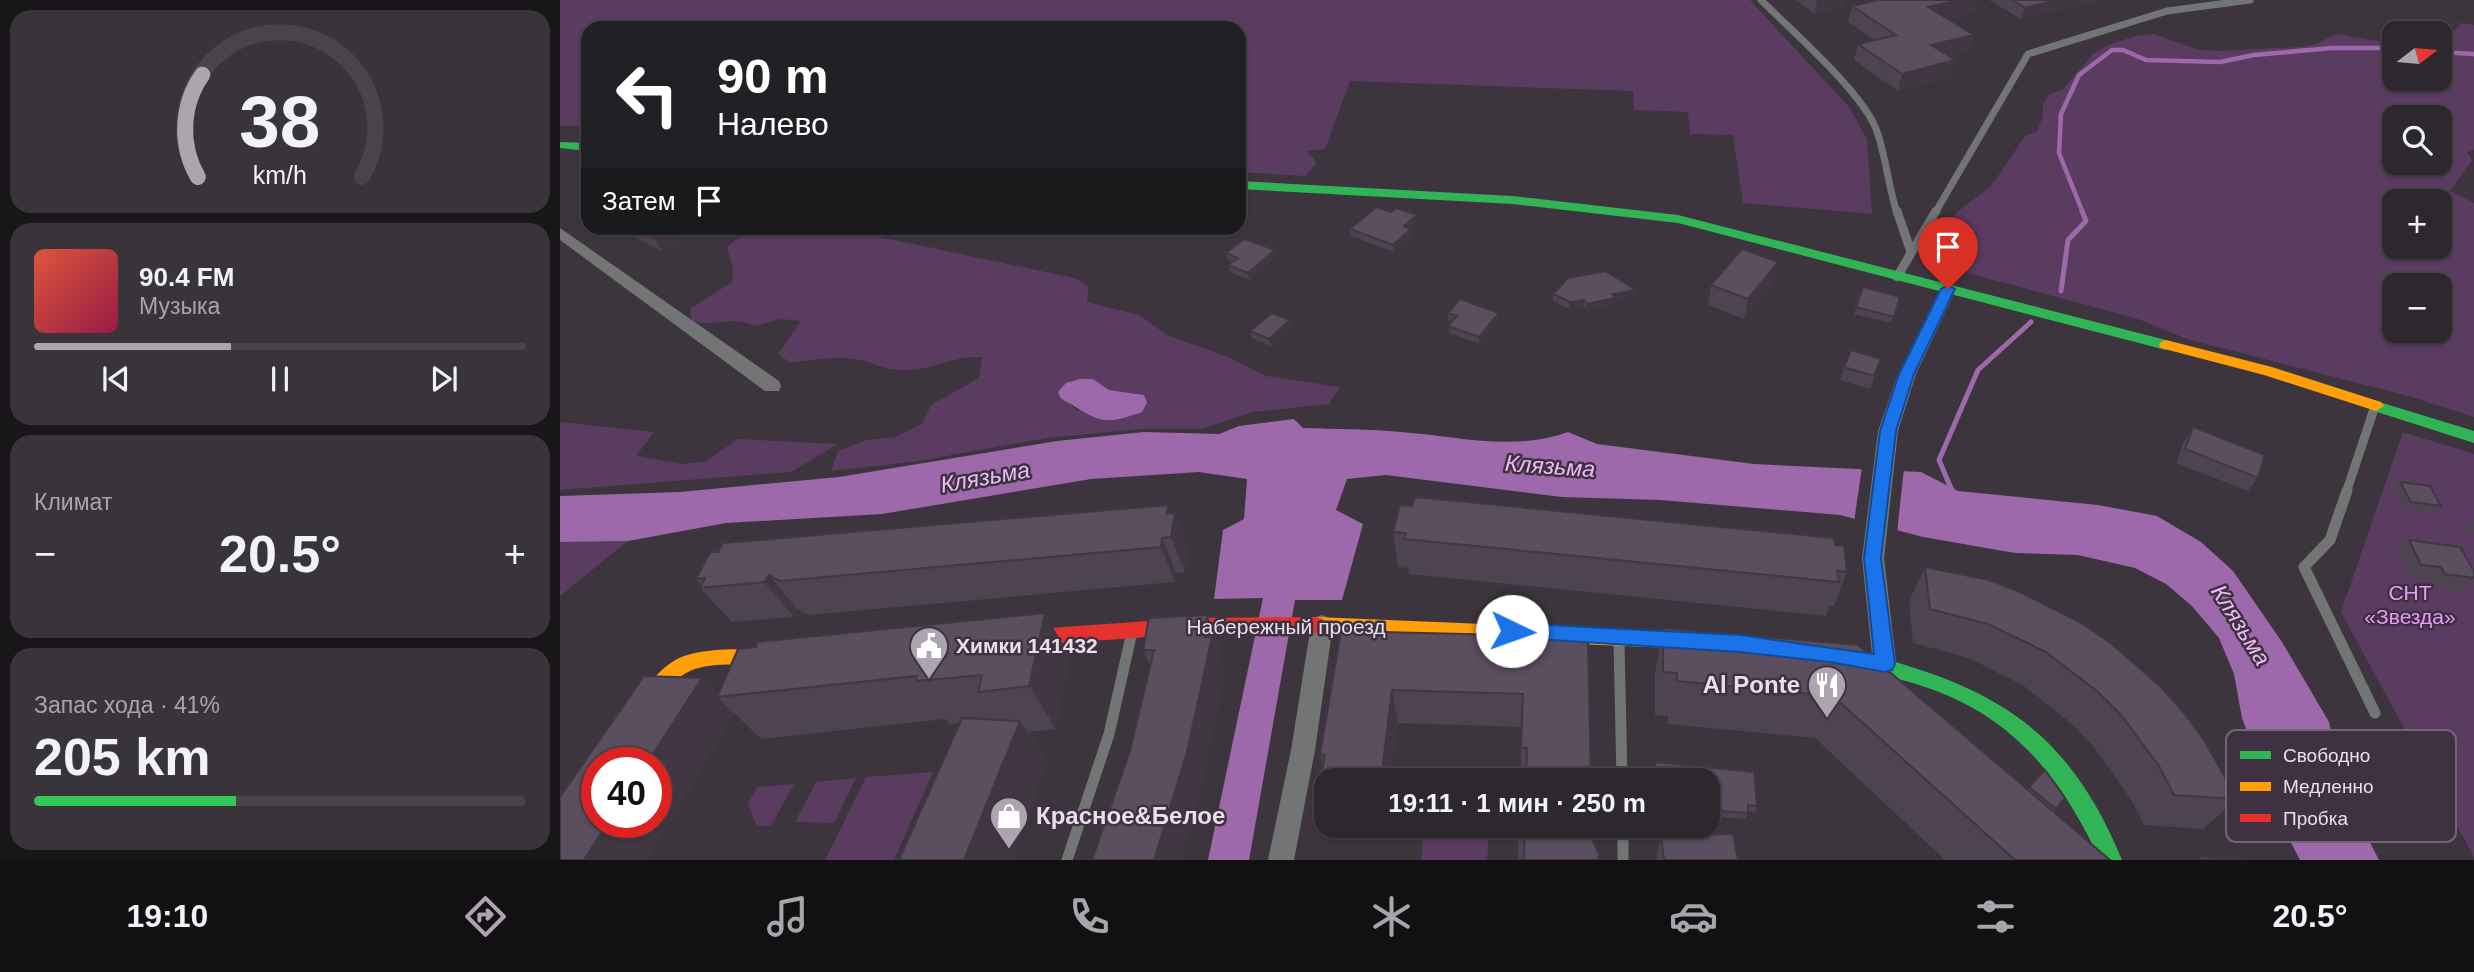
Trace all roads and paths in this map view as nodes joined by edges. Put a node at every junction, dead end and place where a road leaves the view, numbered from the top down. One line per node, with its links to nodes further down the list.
1 (1762, 0): 7 (lane)
2 (2250, 0): 7 (lane)
3 (560, 145): 4 (street)
4 (581, 146)
5 (1246, 185): 8 (street)
6 (560, 233): 10 (street)
7 (1912, 252): 8 (lane)
8 (1897, 276): 9 (street)
9 (1948, 289): 11 (street); 20 (street)
10 (772, 386)
11 (2375, 405): 12 (street); 22 (lane)
12 (2474, 437)
13 (1310, 625): 14 (street, Набережный проезд); 15 (street, Набережный проезд); 27 (street)
14 (1133, 630): 16 (street, Набережный проезд); 26 (lane)
15 (1619, 636): 17 (street, Набережный проезд); 24 (lane)
16 (1007, 639)
17 (1713, 642)
18 (1830, 654): 20 (street)
19 (790, 655): 23 (street)
20 (1885, 664): 21 (street); 29 (street)
21 (1904, 696)
22 (2375, 713)
23 (623, 747)
24 (1622, 768)
25 (1623, 838): 28 (lane)
26 (1067, 860)
27 (1281, 860)
28 (1623, 860)
29 (2110, 860)

